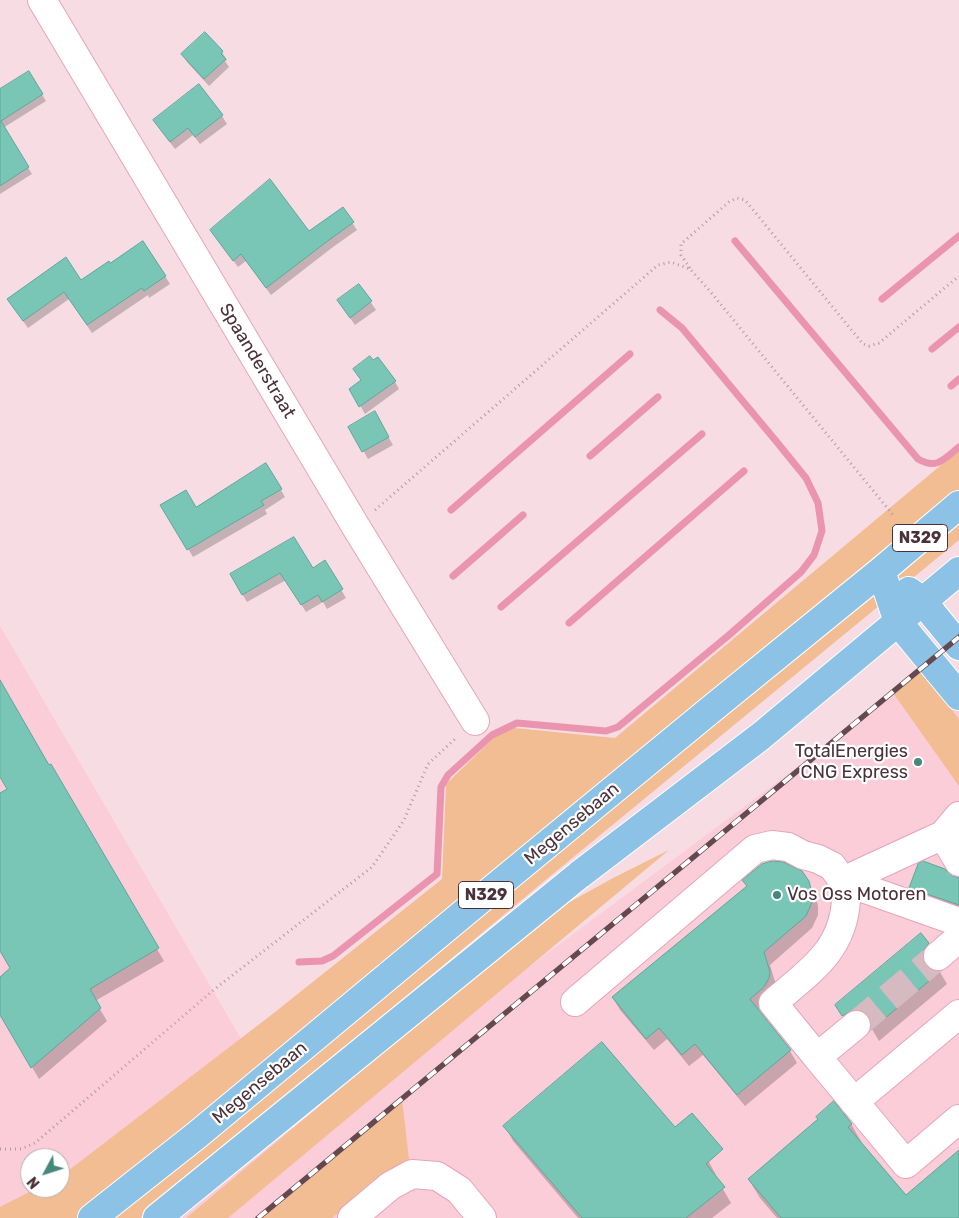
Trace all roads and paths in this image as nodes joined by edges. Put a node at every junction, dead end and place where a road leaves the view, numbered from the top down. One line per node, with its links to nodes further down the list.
1 (42, 0): 6 (street, Spaanderstraat)
2 (690, 269): 3 (path); 5 (path); 6 (path)
3 (959, 276)
4 (959, 505): 7 (main road, Megensebaan / N329)
5 (893, 514)
6 (356, 527): 13 (street, Spaanderstraat)
7 (881, 571): 9 (main road); 10 (main road); 27 (main road, Megensebaan / N329)
8 (959, 571): 9 (main road, N329)
9 (923, 602): 10 (main road, N329); 11 (main road)
10 (898, 622): 12 (main road); 28 (main road, N329)
11 (959, 646)
12 (959, 696)
13 (475, 720): 26 (path)
14 (951, 826): 15 (street); 16 (street)
15 (959, 862)
16 (843, 881): 17 (street); 20 (street); 23 (street)
17 (959, 922)
18 (959, 938): 19 (street)
19 (938, 956)
20 (575, 1002)
21 (959, 1014): 24 (street)
22 (856, 1024): 23 (street)
23 (817, 1057): 24 (street)
24 (854, 1102): 25 (street)
25 (959, 1119)
26 (0, 1149)
27 (92, 1218)
28 (157, 1218)
29 (352, 1218): 30 (street)
30 (482, 1218)

